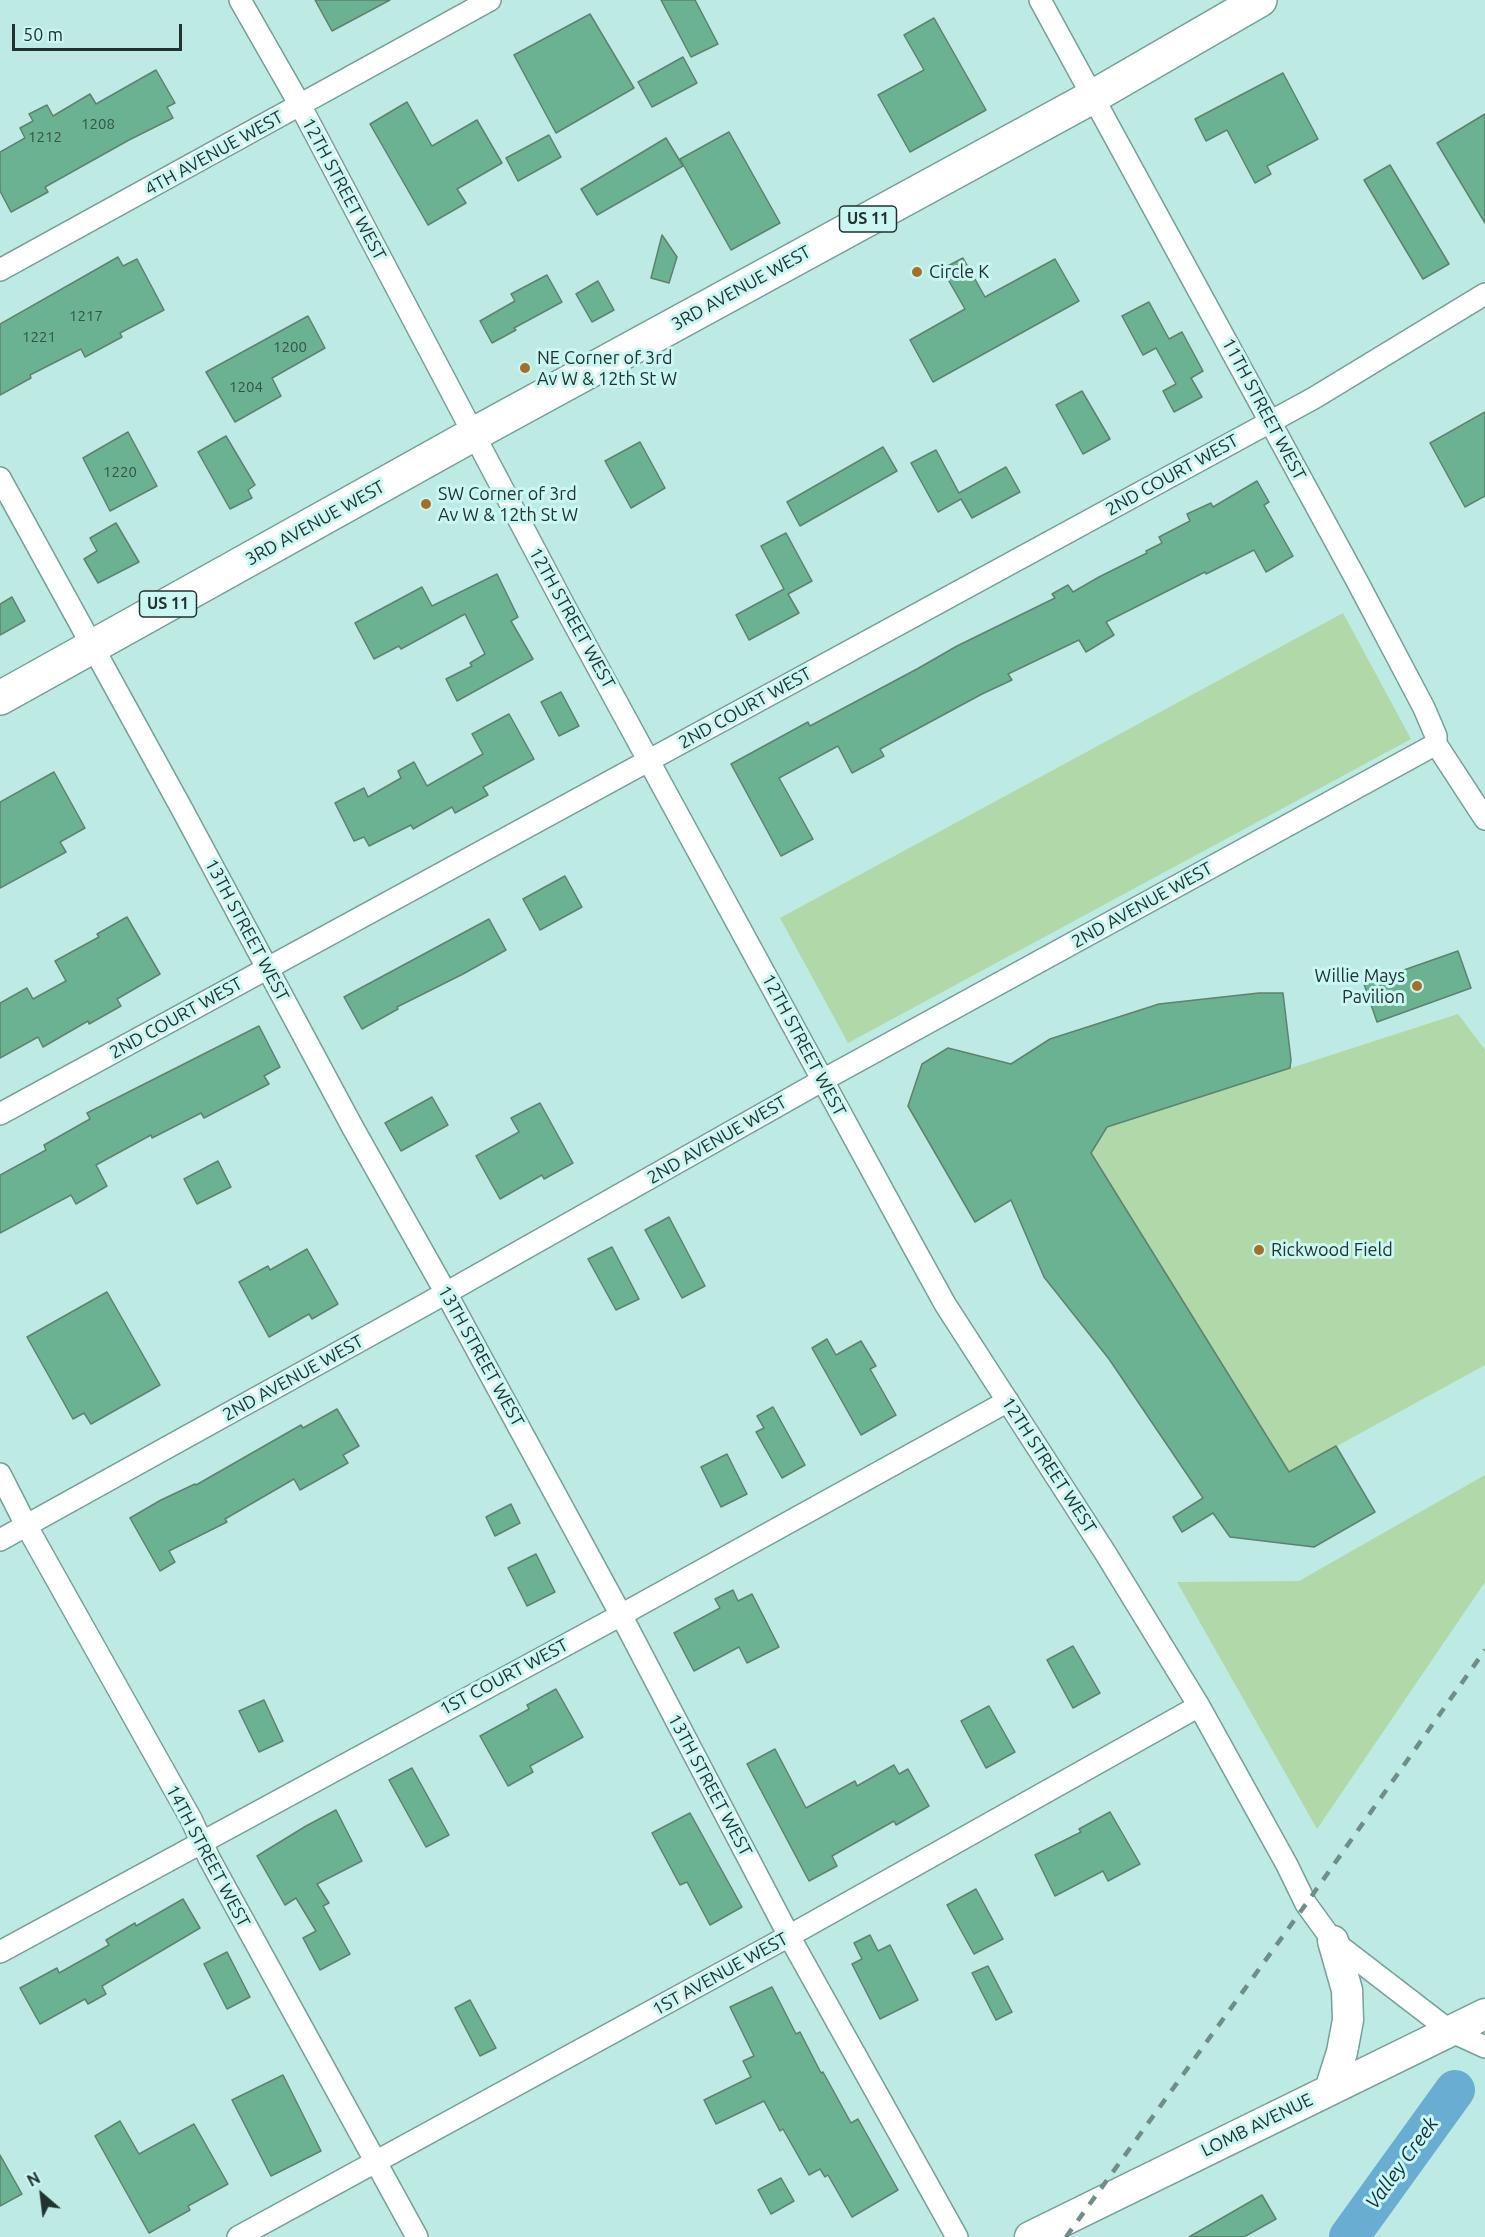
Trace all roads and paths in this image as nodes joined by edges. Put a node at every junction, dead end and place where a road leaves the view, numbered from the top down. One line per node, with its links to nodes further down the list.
1 (240, 0): 6 (street, 12TH STREET WEST)
2 (490, 0): 6 (street, 4TH AVENUE WEST)
3 (1040, 0): 5 (street, 11TH STREET WEST)
4 (1260, 0): 5 (main road, 3RD AVENUE WEST / US 11)
5 (1094, 96): 9 (street, 11TH STREET WEST); 10 (main road, 3RD AVENUE WEST / US 11)
6 (300, 105): 7 (street, 4TH AVENUE WEST); 10 (street, 12TH STREET WEST)
7 (0, 270)
8 (1485, 294): 9 (street, 2ND COURT WEST)
9 (1271, 421): 14 (street, 11TH STREET WEST); 15 (street, 2ND COURT WEST)
10 (474, 434): 12 (main road, 3RD AVENUE WEST / US 11); 15 (street, 12TH STREET WEST)
11 (0, 478): 12 (street, 13TH STREET WEST)
12 (92, 646): 13 (main road, 3RD AVENUE WEST / US 11); 17 (street, 13TH STREET WEST)
13 (0, 698)
14 (1436, 744): 16 (street, 11TH STREET WEST); 18 (street, 2ND AVENUE WEST)
15 (650, 760): 17 (street, 2ND COURT WEST); 18 (street, 12TH STREET WEST)
16 (1485, 819)
17 (268, 968): 19 (street, 2ND COURT WEST); 20 (street, 13TH STREET WEST)
18 (823, 1080): 20 (street, 2ND AVENUE WEST); 21 (street, 12TH STREET WEST)
19 (0, 1113)
20 (446, 1293): 23 (street, 2ND AVENUE WEST); 25 (street, 13TH STREET WEST)
21 (1008, 1401): 25 (street, 1ST COURT WEST); 26 (street, 12TH STREET WEST)
22 (0, 1474): 23 (street, 14TH STREET WEST)
23 (26, 1525): 24 (street, 2ND AVENUE WEST); 27 (street, 14TH STREET WEST)
24 (0, 1540)
25 (621, 1614): 27 (street, 1ST COURT WEST); 28 (street, 13TH STREET WEST)
26 (1199, 1706): 28 (street, 1ST AVENUE WEST); 29 (street, 12TH STREET WEST)
27 (201, 1841): 30 (street, 1ST COURT WEST); 35 (street, 14TH STREET WEST)
28 (789, 1936): 35 (street, 1ST AVENUE WEST); 38 (street, 13TH STREET WEST)
29 (1334, 1941): 32 (street, 12TH STREET WEST); 34 (main road)
30 (0, 1952)
31 (1485, 2014): 32 (main road, LOMB AVENUE)
32 (1450, 2031): 33 (street, 12TH STREET WEST); 34 (main road, LOMB AVENUE)
33 (1485, 2047)
34 (1330, 2090): 39 (main road, LOMB AVENUE)
35 (374, 2162): 36 (street, 1ST AVENUE WEST); 37 (street, 14TH STREET WEST)
36 (238, 2237)
37 (417, 2237)
38 (957, 2237)
39 (1030, 2237)

